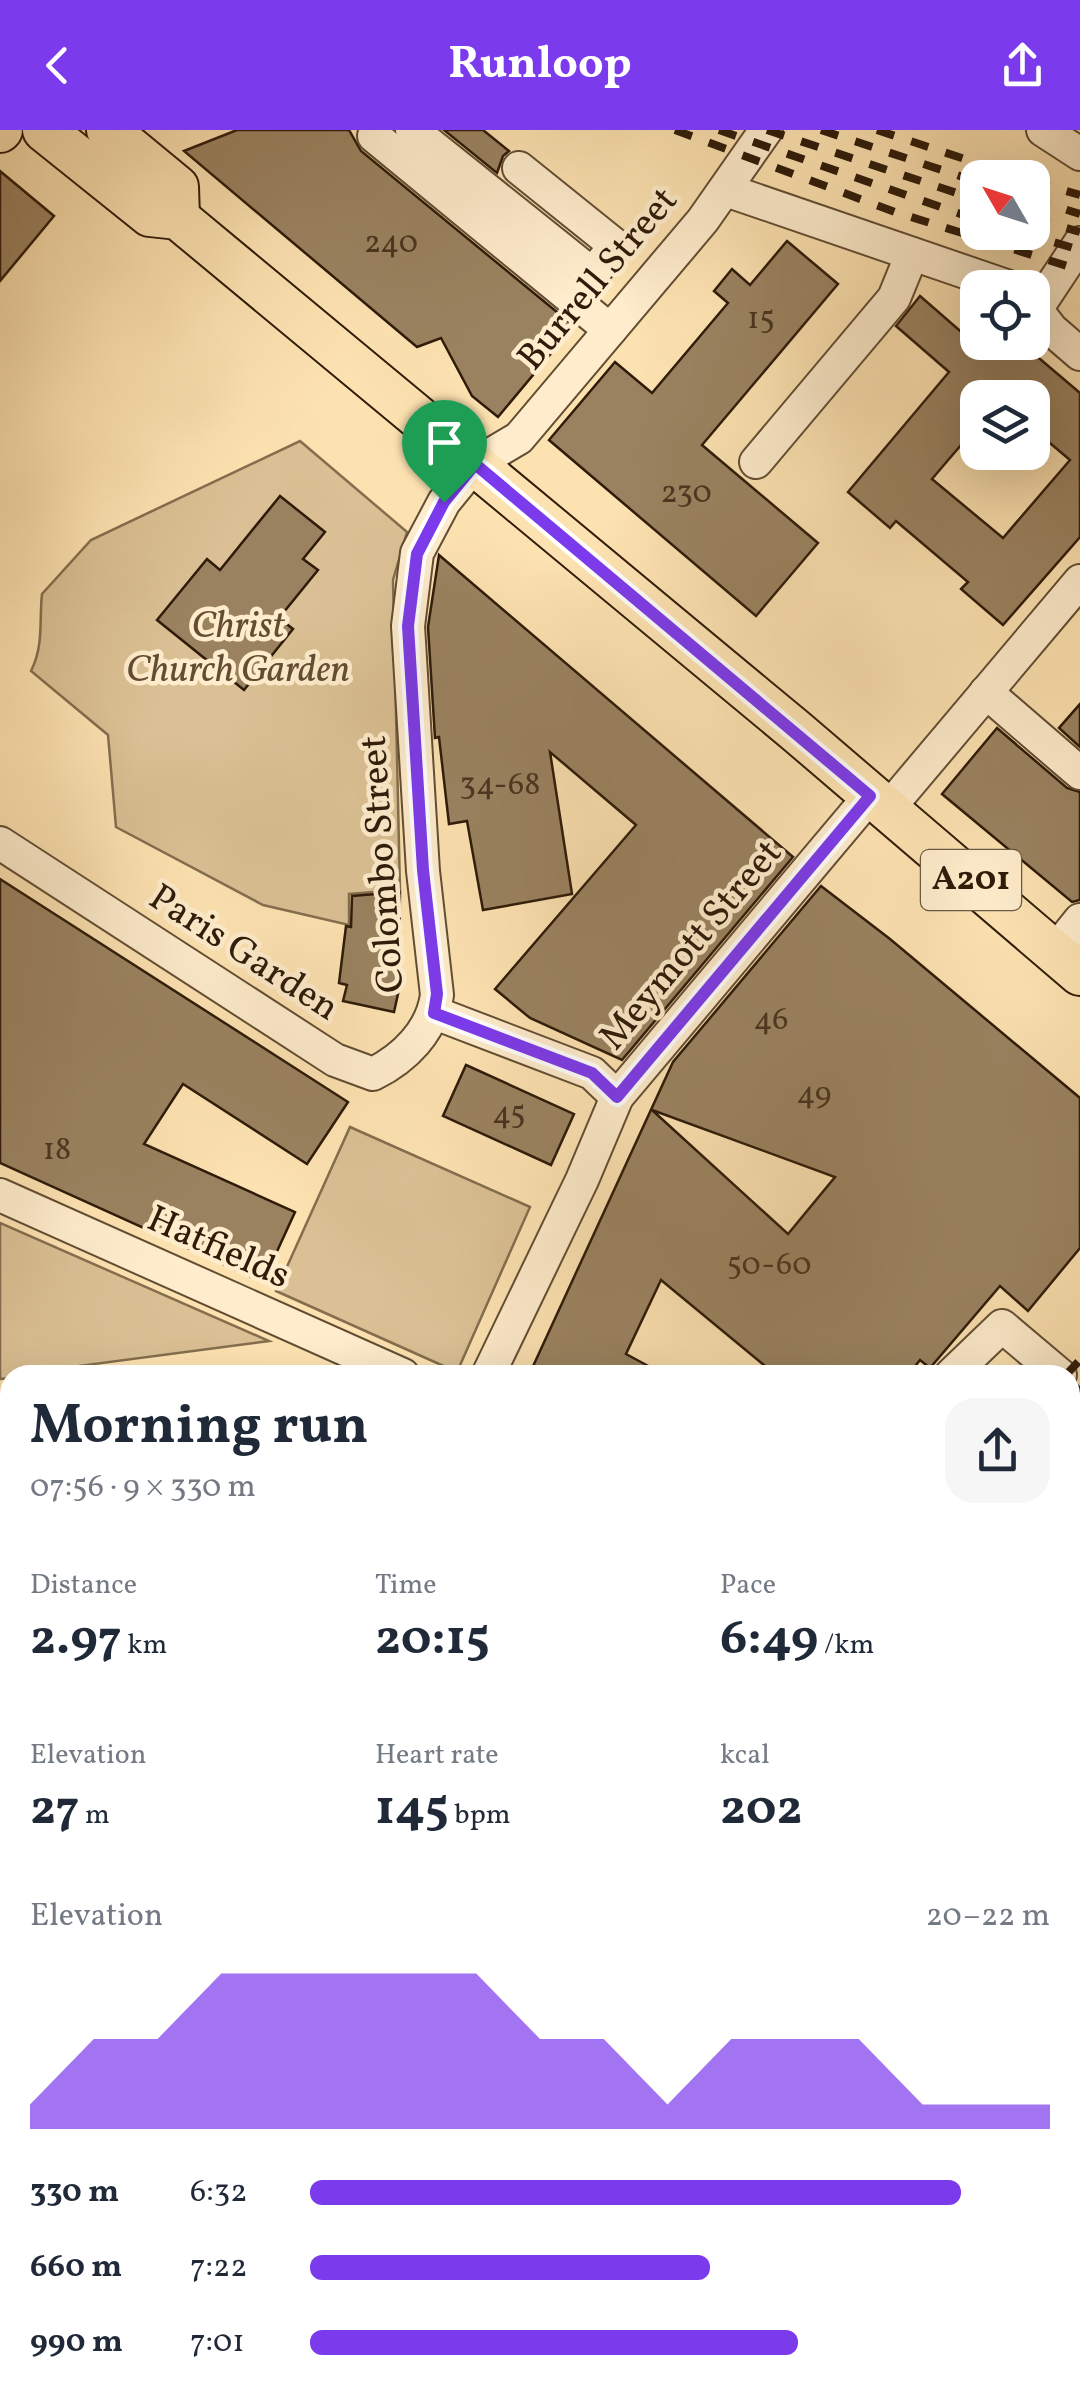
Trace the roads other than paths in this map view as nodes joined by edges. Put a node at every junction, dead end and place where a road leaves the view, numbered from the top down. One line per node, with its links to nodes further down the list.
1 (44, 130): 10 (main road, A201)
2 (108, 130): 10 (main road, A201)
3 (412, 130): 8 (street)
4 (766, 130): 9 (street, Burrell Street)
5 (1043, 130): 7 (street)
6 (374, 136): 16 (street)
7 (1080, 154)
8 (519, 168)
9 (726, 190): 12 (street); 16 (street, Burrell Street)
10 (178, 218): 19 (main road, A201)
11 (1080, 243): 14 (street)
12 (912, 254): 13 (street); 18 (street)
13 (960, 273)
14 (1050, 275)
15 (1050, 329): 17 (street)
16 (610, 330): 19 (street, Burrell Street)
17 (1080, 354)
18 (756, 462)
19 (475, 464): 23 (main road, A201); 26 (street, Colombo Street)
20 (1080, 581): 21 (street, Meymott Street)
21 (986, 692): 22 (street); 23 (street, Meymott Street)
22 (1080, 772)
23 (879, 802): 25 (main road, A201); 27 (street, Meymott Street)
24 (0, 843): 26 (street, Paris Garden)
25 (1072, 948)
26 (434, 1013): 27 (street, Colombo Street)
27 (617, 1097): 30 (street, Meymott Street)
28 (0, 1196): 29 (street, Hatfields)
29 (380, 1365)
30 (493, 1365)
31 (961, 1365): 32 (street)
32 (1048, 1365)

